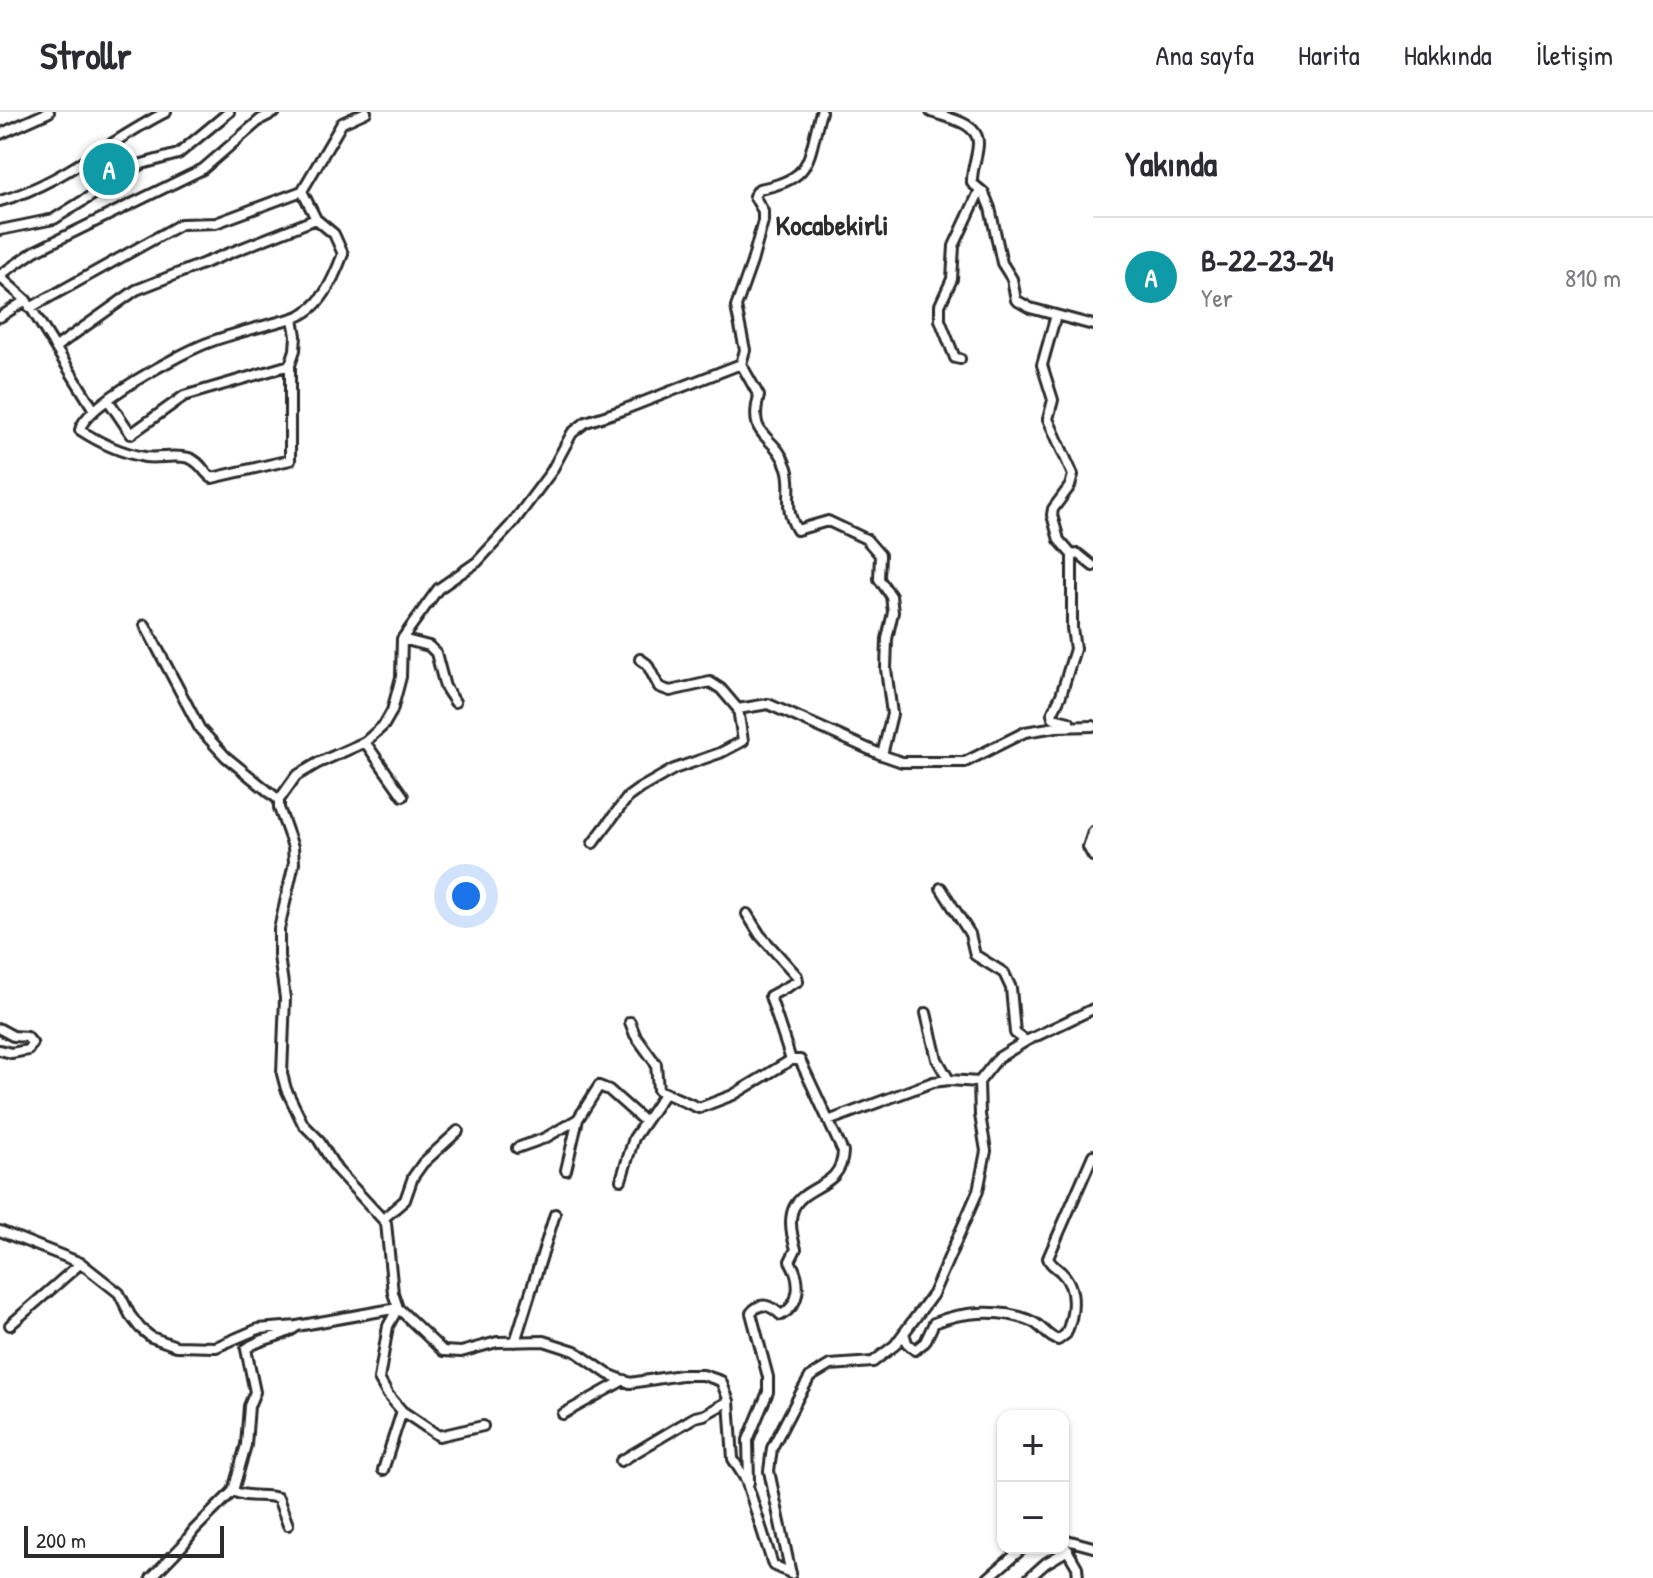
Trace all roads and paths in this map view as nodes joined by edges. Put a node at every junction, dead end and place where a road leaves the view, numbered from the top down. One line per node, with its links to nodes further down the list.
1 (49, 112): 10 (street)
2 (166, 112): 13 (street)
3 (229, 112): 15 (street)
4 (253, 112): 9 (street)
5 (275, 112): 9 (street)
6 (366, 112): 12 (street)
7 (821, 112): 24 (street)
8 (931, 112): 11 (street)
9 (251, 128): 16 (street)
10 (0, 134)
11 (980, 190): 18 (street); 23 (street)
12 (302, 191): 14 (street); 17 (street)
13 (0, 201)
14 (316, 219): 20 (street); 22 (street)
15 (0, 230)
16 (0, 276): 17 (street)
17 (28, 304): 19 (street); 22 (street)
18 (1056, 315): 21 (street); 28 (street)
19 (0, 317)
20 (293, 318): 25 (street); 26 (street)
21 (1093, 325)
22 (56, 347): 27 (street)
23 (960, 359)
24 (741, 364): 31 (street); 38 (street)
25 (290, 365): 26 (street); 27 (street)
26 (108, 400): 27 (street)
27 (94, 410)
28 (1072, 555): 29 (street); 35 (street)
29 (1093, 566)
30 (145, 625): 40 (street)
31 (402, 639): 33 (street); 37 (street)
32 (640, 659): 34 (street)
33 (455, 702)
34 (738, 709): 38 (street); 42 (street)
35 (1077, 725): 36 (street); 38 (street)
36 (1093, 726)
37 (365, 742): 39 (street); 40 (street)
38 (882, 755)
39 (403, 796)
40 (279, 800): 65 (street)
41 (1093, 832): 43 (street)
42 (593, 843)
43 (1093, 856)
44 (941, 888): 50 (street)
45 (747, 914): 52 (street)
46 (1093, 1009): 50 (street)
47 (926, 1013): 53 (street)
48 (630, 1022): 55 (street)
49 (0, 1029): 51 (street)
50 (1026, 1041): 54 (street)
51 (0, 1050)
52 (791, 1060): 55 (street); 58 (street)
53 (949, 1080): 54 (street); 58 (street)
54 (979, 1082): 71 (street)
55 (664, 1094): 57 (street)
56 (578, 1119): 57 (street); 60 (street); 62 (street)
57 (644, 1121): 63 (street)
58 (828, 1121): 80 (street)
59 (458, 1131): 65 (street)
60 (517, 1148)
61 (1093, 1155): 71 (street)
62 (566, 1170)
63 (621, 1180)
64 (555, 1214): 72 (street)
65 (383, 1219): 68 (street)
66 (0, 1231): 67 (street)
67 (81, 1263): 69 (street); 70 (street)
68 (398, 1308): 70 (street); 72 (street); 75 (street)
69 (10, 1325)
70 (297, 1326): 81 (street)
71 (904, 1333): 88 (street)
72 (515, 1342): 73 (street)
73 (624, 1380): 74 (street); 76 (street)
74 (729, 1401): 78 (street); 80 (street)
75 (402, 1411): 77 (street); 79 (street)
76 (563, 1414)
77 (483, 1426)
78 (621, 1461)
79 (383, 1470)
80 (748, 1486): 88 (street)
81 (233, 1491): 82 (street); 89 (street)
82 (288, 1525)
83 (1069, 1544): 84 (street)
84 (1093, 1547)
85 (1069, 1552): 92 (street)
86 (1014, 1554): 90 (street)
87 (1055, 1554): 91 (street)
88 (791, 1576)
89 (151, 1578)
90 (988, 1578)
91 (1029, 1578)
92 (1078, 1578)

